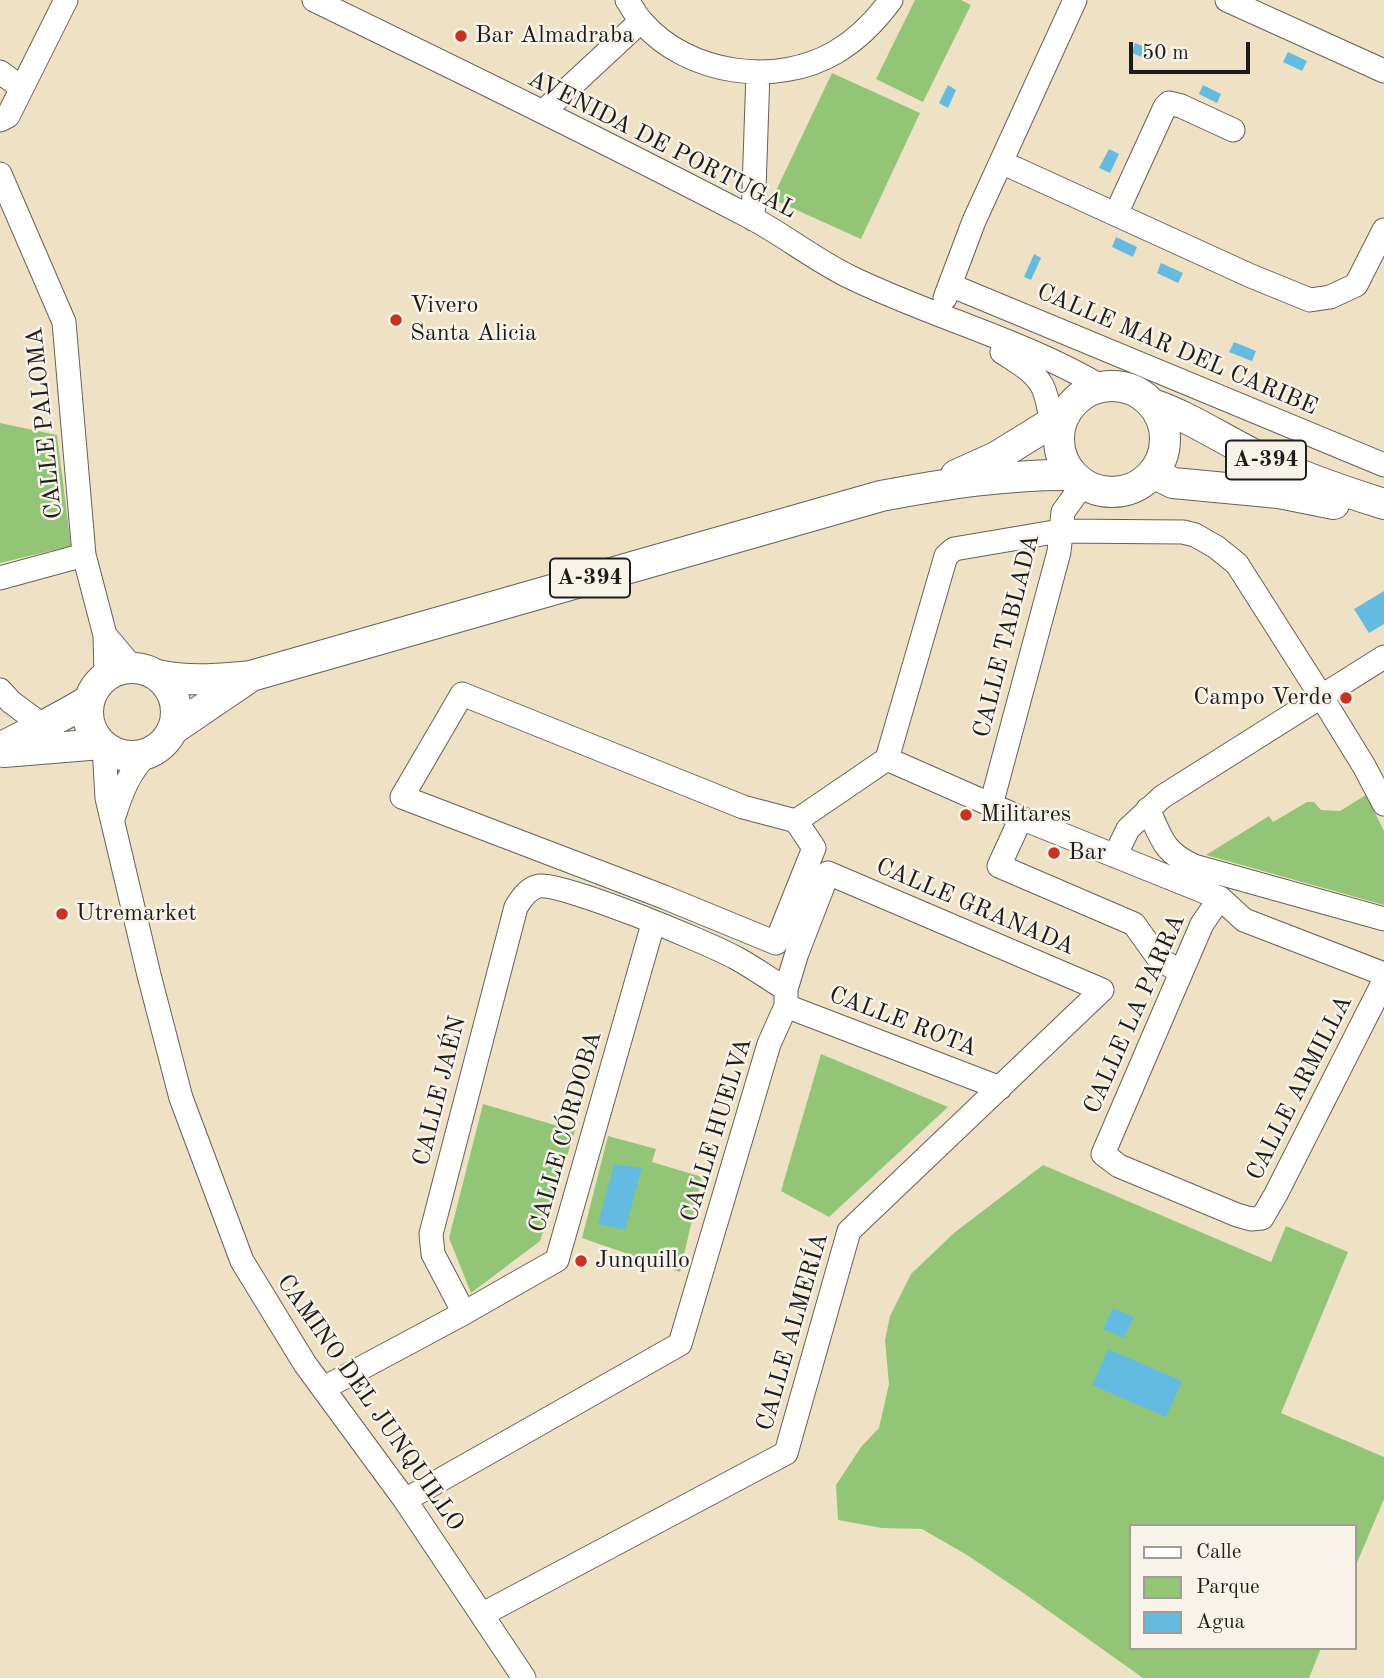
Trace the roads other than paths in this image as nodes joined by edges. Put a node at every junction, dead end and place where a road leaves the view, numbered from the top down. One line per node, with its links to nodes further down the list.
1 (66, 0): 11 (street)
2 (313, 0): 12 (street, AVENIDA DE PORTUGAL)
3 (627, 0): 7 (street)
4 (891, 0): 10 (street)
5 (1075, 0): 15 (street)
6 (1227, 0): 8 (street)
7 (640, 21): 10 (street); 12 (street)
8 (1384, 71)
9 (0, 72): 11 (street)
10 (758, 72): 18 (street)
11 (22, 88): 13 (street)
12 (543, 112): 18 (street, AVENIDA DE PORTUGAL)
13 (0, 120)
14 (1233, 130): 17 (street)
15 (1001, 162): 17 (street); 20 (street)
16 (0, 174): 32 (street, CALLE PALOMA)
17 (1116, 214): 19 (street)
18 (753, 219): 21 (street, AVENIDA DE PORTUGAL)
19 (1383, 234)
20 (950, 285): 21 (street); 25 (street, CALLE MAR DEL CARIBE)
21 (943, 317): 22 (street, AVENIDA DE PORTUGAL); 24 (street, AVENIDA DE PORTUGAL)
22 (1102, 387): 23 (main road, A-394); 24 (main road, A-394)
23 (1152, 404): 26 (main road); 29 (main road, A-394)
24 (1059, 423): 27 (main road); 28 (main road, A-394)
25 (1384, 465)
26 (1153, 473): 27 (main road, A-394); 30 (main road, A-394)
27 (1078, 479): 28 (main road, A-394); 31 (street, CALLE TABLADA)
28 (930, 486): 36 (main road, A-394)
29 (1384, 505)
30 (1384, 515)
31 (1060, 530): 38 (street); 45 (street); 47 (street, CALLE TABLADA)
32 (84, 555): 33 (street); 35 (street, CALLE PALOMA)
33 (0, 578)
34 (1384, 656): 38 (street)
35 (132, 673): 36 (main road, A-394); 39 (main road); 41 (main road)
36 (251, 676): 41 (main road, A-394)
37 (0, 690): 40 (street)
38 (1321, 696): 46 (street); 48 (street)
39 (89, 700): 40 (main road); 42 (main road)
40 (42, 725): 43 (main road)
41 (172, 730): 44 (main road, A-394)
42 (103, 745): 43 (main road); 44 (main road); 50 (street, CAMINO DEL JUNQUILLO)
43 (0, 751)
44 (148, 753): 50 (street, CAMINO DEL JUNQUILLO)
45 (887, 759): 47 (street); 51 (street)
46 (1384, 804)
47 (991, 805): 49 (street)
48 (1149, 809): 52 (street); 56 (street)
49 (1021, 818): 52 (street); 58 (street)
50 (114, 820): 66 (street, CAMINO DEL JUNQUILLO)
51 (796, 821): 51 (street)
52 (1115, 856): 55 (street)
53 (828, 873): 61 (street, CALLE GRANADA); 62 (street, CALLE HUELVA)
54 (537, 886): 57 (street, CALLE ROTA); 65 (street, CALLE JAÉN)
55 (1220, 898): 58 (street, CALLE LA PARRA); 59 (street)
56 (1384, 919)
57 (653, 923): 62 (street, CALLE ROTA); 65 (street, CALLE CÓRDOBA)
58 (1181, 972): 64 (street, CALLE LA PARRA)
59 (1384, 974)
60 (1384, 981): 64 (street, CALLE ARMILLA)
61 (1102, 990): 63 (street, CALLE ALMERÍA)
62 (786, 997): 63 (street, CALLE ROTA); 67 (street, CALLE HUELVA)
63 (1000, 1088): 68 (street, CALLE ALMERÍA)
64 (1262, 1218)
65 (464, 1313): 66 (street, CALLE CÓRDOBA)
66 (324, 1388): 67 (street, CAMINO DEL JUNQUILLO)
67 (405, 1500): 68 (street, CAMINO DEL JUNQUILLO)
68 (483, 1614): 69 (street, CAMINO DEL JUNQUILLO)
69 (524, 1678)

